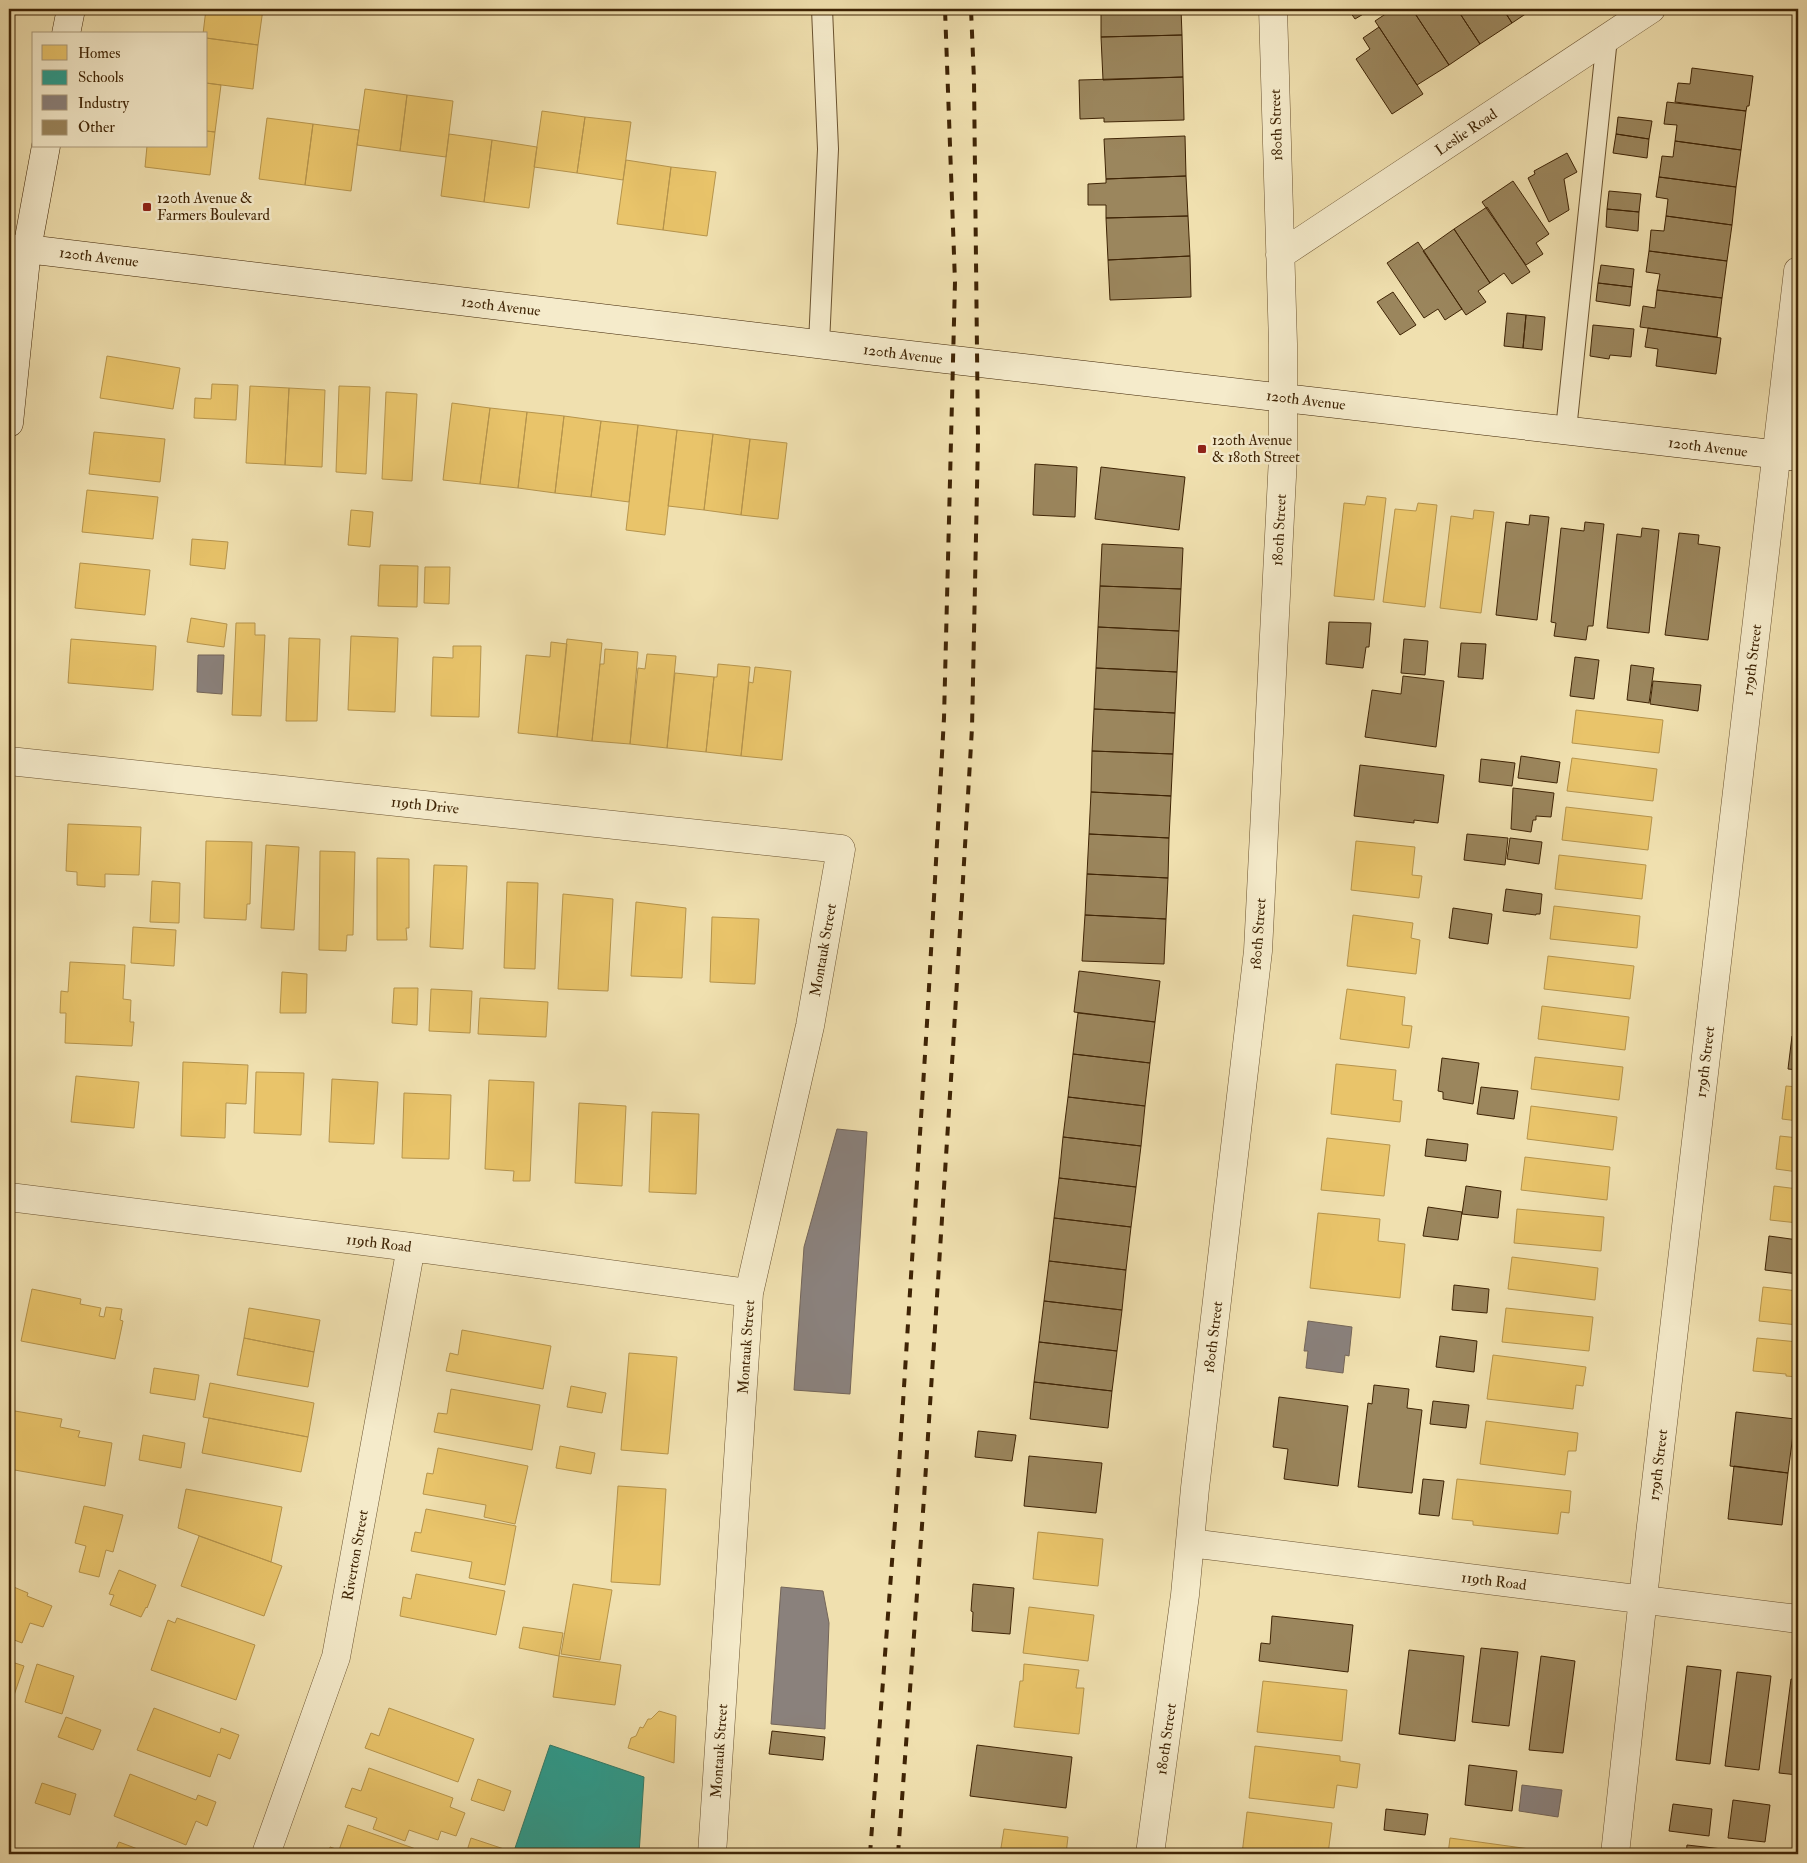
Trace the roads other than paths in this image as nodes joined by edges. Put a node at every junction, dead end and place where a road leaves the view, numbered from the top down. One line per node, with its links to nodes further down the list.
1 (71, 9): 5 (street)
2 (822, 9): 11 (lane)
3 (1273, 9): 9 (street, 180th Street)
4 (1651, 9): 6 (street, Leslie Road)
5 (66, 32)
6 (1607, 38): 9 (street, Leslie Road); 14 (lane)
7 (45, 148): 8 (street)
8 (18, 249): 11 (street, 120th Avenue); 13 (street)
9 (1280, 255): 12 (street, 180th Street)
10 (1798, 271): 15 (street, 179th Street)
11 (819, 344): 12 (street, 120th Avenue)
12 (1283, 398): 14 (street, 120th Avenue); 21 (street, 180th Street)
13 (9, 423)
14 (1566, 430): 15 (street, 120th Avenue)
15 (1788, 456): 22 (street, 179th Street)
16 (9, 760): 17 (street, 119th Drive)
17 (841, 849): 20 (street, Montauk Street)
18 (9, 1197): 19 (street, 119th Road)
19 (411, 1247): 20 (street, 119th Road); 24 (street, Riverton Street)
20 (749, 1293): 25 (street, Montauk Street)
21 (1190, 1542): 22 (street, 119th Road); 26 (street, 180th Street)
22 (1643, 1599): 23 (street, 119th Road); 27 (street, 179th Street)
23 (1798, 1619)
24 (266, 1854)
25 (712, 1854)
26 (1150, 1854)
27 (1615, 1854)

